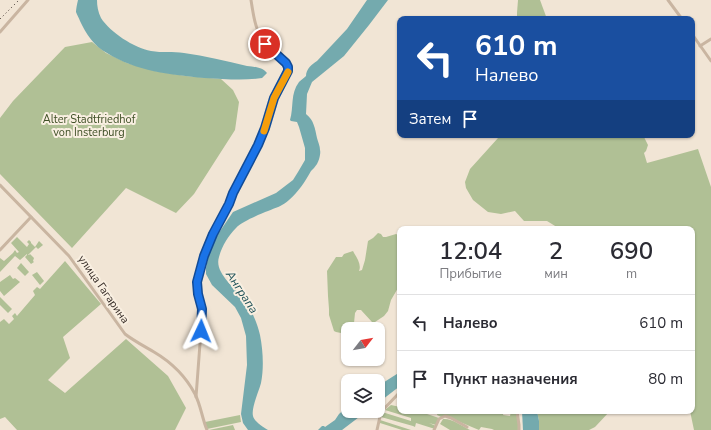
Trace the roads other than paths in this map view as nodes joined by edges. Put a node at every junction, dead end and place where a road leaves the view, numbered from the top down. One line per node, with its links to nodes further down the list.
1 (28, 0): 5 (street)
2 (251, 0): 14 (street)
3 (668, 0): 4 (street)
4 (680, 16)
5 (0, 32)
6 (695, 38): 8 (street)
7 (711, 39): 8 (street)
8 (700, 46): 9 (street)
9 (711, 61)
10 (0, 185): 11 (street, улица Гагарина)
11 (31, 217): 12 (street); 14 (street, улица Гагарина)
12 (0, 250)
13 (397, 395): 18 (street)
14 (196, 397): 17 (street)
15 (517, 414): 20 (street)
16 (467, 427): 19 (street)
17 (207, 430)
18 (377, 430)
19 (434, 430)
20 (519, 430)

